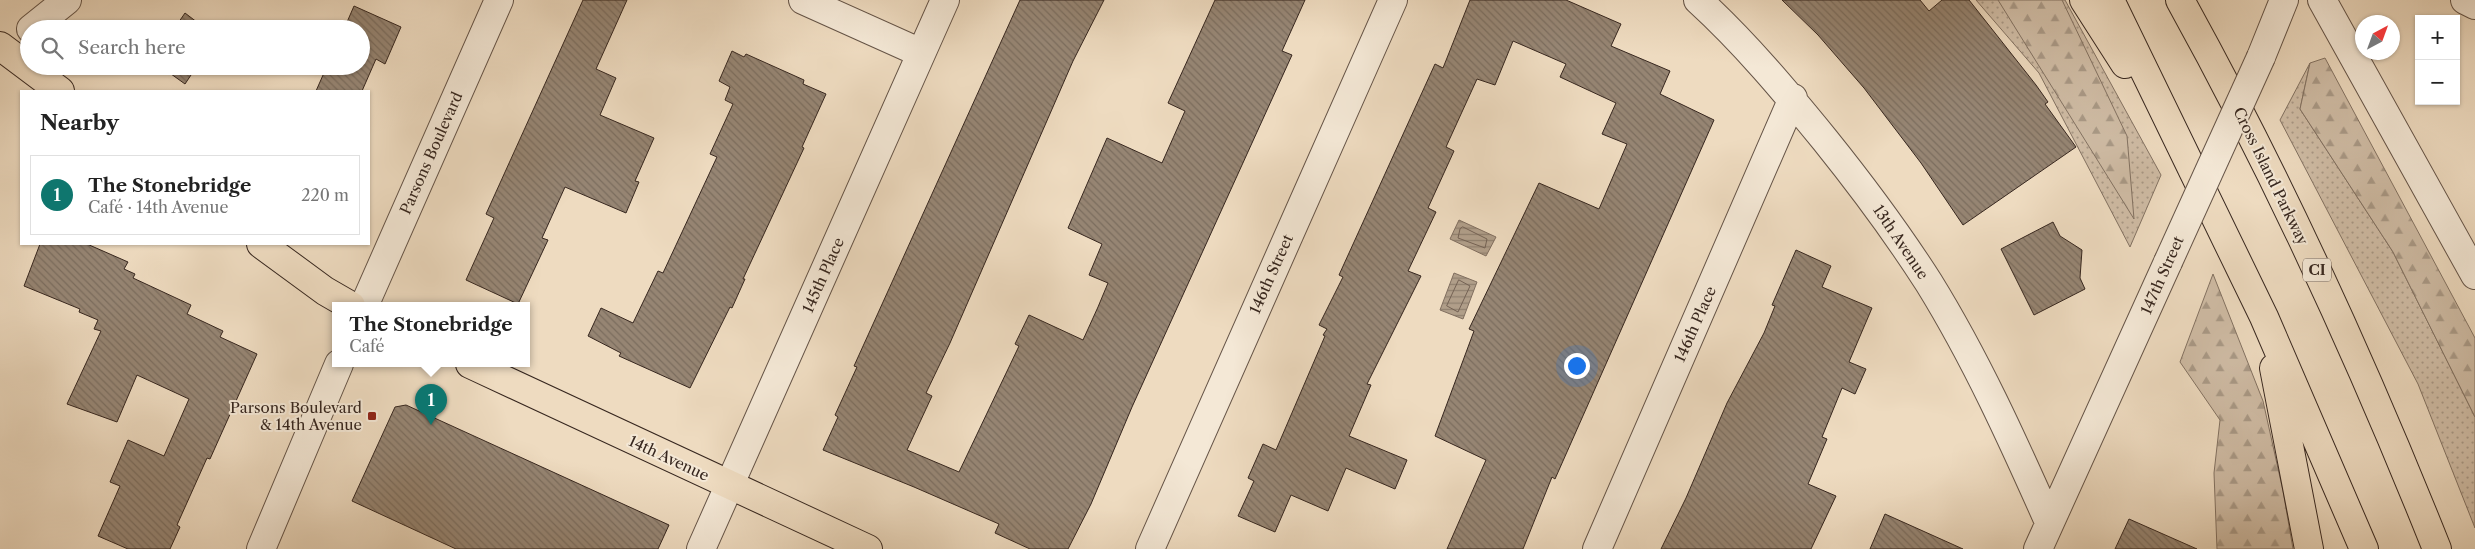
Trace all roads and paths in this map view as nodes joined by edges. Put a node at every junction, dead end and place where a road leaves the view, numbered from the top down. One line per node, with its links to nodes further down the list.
1 (67, 0): 14 (street)
2 (499, 0): 26 (street, Parsons Boulevard)
3 (803, 0): 16 (street)
4 (945, 0): 16 (street, 145th Place)
5 (1393, 0): 35 (street, 146th Street)
6 (1698, 0): 21 (street, 13th Avenue)
7 (2084, 0): 22 (main road)
8 (2110, 0): 22 (main road)
9 (2180, 0): 40 (main road, Cross Island Parkway / CI)
10 (2284, 0): 31 (street, 147th Street, bridge)
11 (2322, 0): 24 (street)
12 (2465, 0): 13 (street)
13 (2475, 5)
14 (42, 20)
15 (20, 39): 17 (street)
16 (921, 53): 30 (street, 145th Place)
17 (3, 54): 18 (main road)
18 (20, 65)
19 (35, 75): 20 (main road)
20 (58, 90)
21 (1792, 98): 31 (street, 13th Avenue); 36 (street, 146th Place)
22 (2187, 158): 27 (main road)
23 (262, 245): 25 (main road)
24 (2475, 275)
25 (344, 302)
26 (366, 302)
27 (2264, 317): 38 (main road); 39 (main road)
28 (338, 367): 32 (street)
29 (476, 367): 30 (main road, 14th Avenue)
30 (729, 486): 33 (street, 145th Place); 34 (main road, 14th Avenue)
31 (2049, 522): 37 (street, 147th Street)
32 (261, 549)
33 (701, 549)
34 (868, 549)
35 (1150, 549)
36 (1597, 549)
37 (2038, 549)
38 (2309, 549)
39 (2364, 549)
40 (2437, 549)

